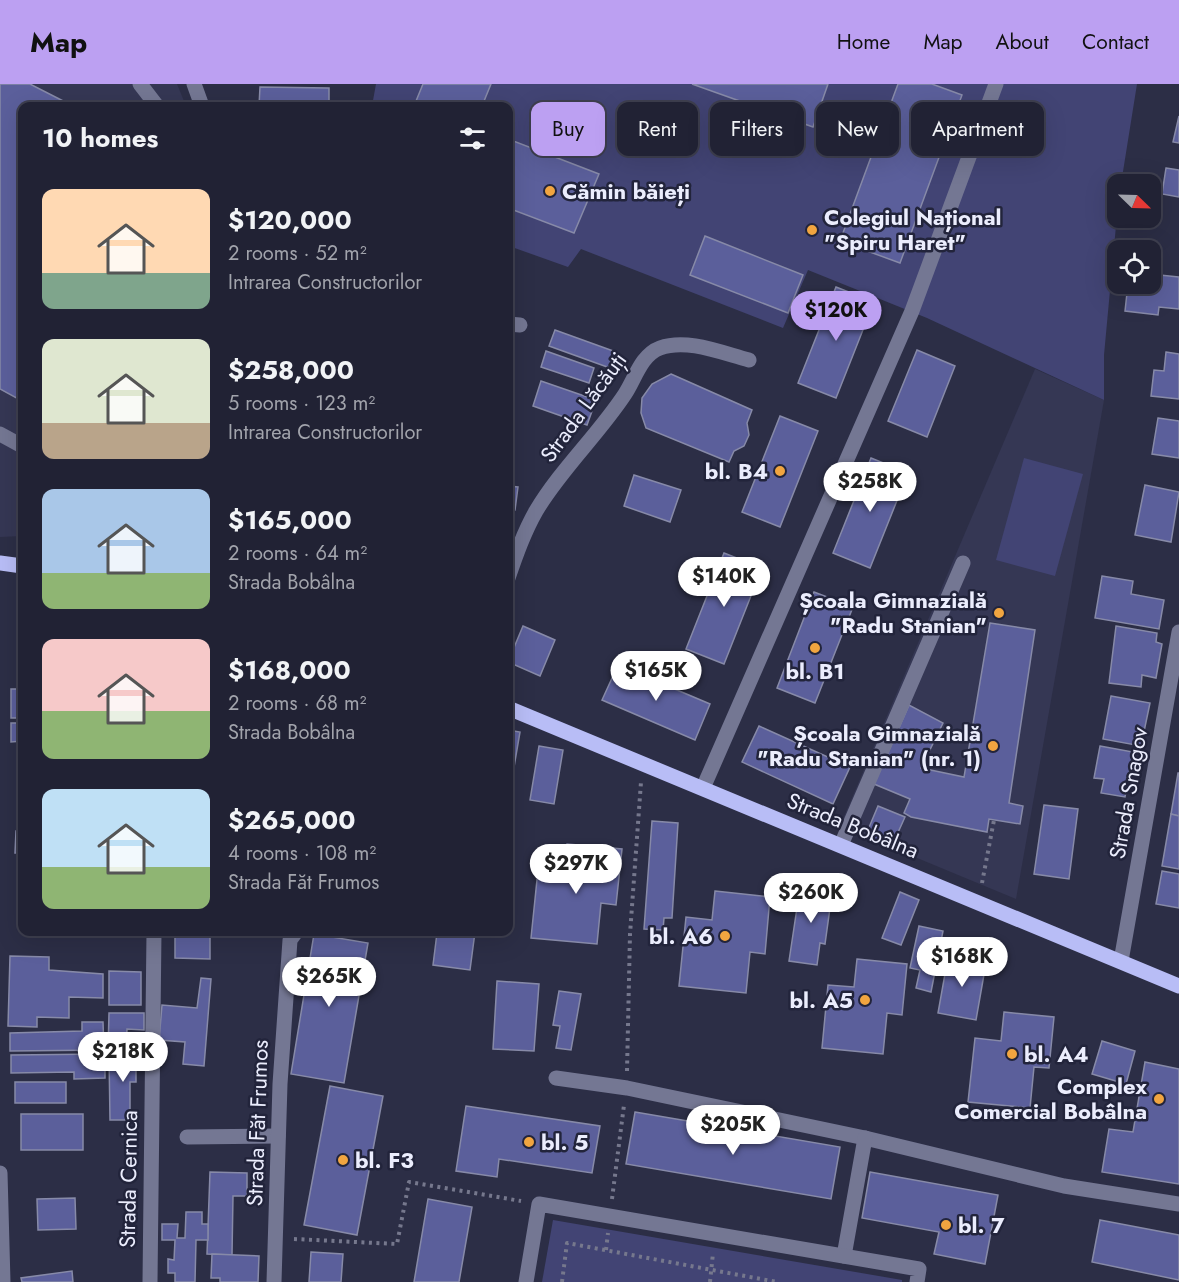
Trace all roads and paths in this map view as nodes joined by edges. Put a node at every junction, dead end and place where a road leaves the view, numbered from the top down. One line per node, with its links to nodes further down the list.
1 (140, 84): 4 (street)
2 (194, 84): 5 (street)
3 (996, 84): 16 (street)
4 (154, 102)
5 (201, 102)
6 (749, 360): 11 (street, Strada Lăcăuți)
7 (0, 434): 8 (street)
8 (18, 444)
9 (0, 563): 12 (main road)
10 (963, 563): 18 (street)
11 (513, 564)
12 (18, 565)
13 (1179, 632): 22 (street, Strada Snagov)
14 (513, 710): 15 (main road, Strada Bobâlna)
15 (642, 765): 16 (main road, Strada Bobâlna); 25 (path)
16 (703, 788): 18 (main road, Strada Bobâlna)
17 (994, 819): 19 (path)
18 (842, 845): 19 (main road, Strada Bobâlna)
19 (979, 902): 22 (main road, Strada Bobâlna)
20 (154, 936): 38 (street, Strada Cernica)
21 (293, 936): 26 (street, Strada Făt Frumos)
22 (1121, 961): 23 (main road, Strada Bobâlna)
23 (1179, 986)
24 (556, 1078): 25 (street)
25 (627, 1088): 28 (street); 32 (path)
26 (278, 1136): 27 (street); 34 (street, Strada Făt Frumos)
27 (188, 1137)
28 (865, 1138): 31 (street); 35 (street)
29 (0, 1173): 37 (street)
30 (539, 1204): 32 (street); 34 (path); 40 (street)
31 (1179, 1204)
32 (610, 1216): 33 (street)
33 (714, 1234): 35 (street); 36 (path)
34 (275, 1238): 39 (street, Strada Făt Frumos)
35 (844, 1256): 44 (street)
36 (711, 1271): 41 (path); 42 (path); 43 (path)
37 (3, 1282)
38 (150, 1282)
39 (274, 1282)
40 (526, 1282)
41 (562, 1282)
42 (710, 1282)
43 (777, 1282)
44 (917, 1282)

